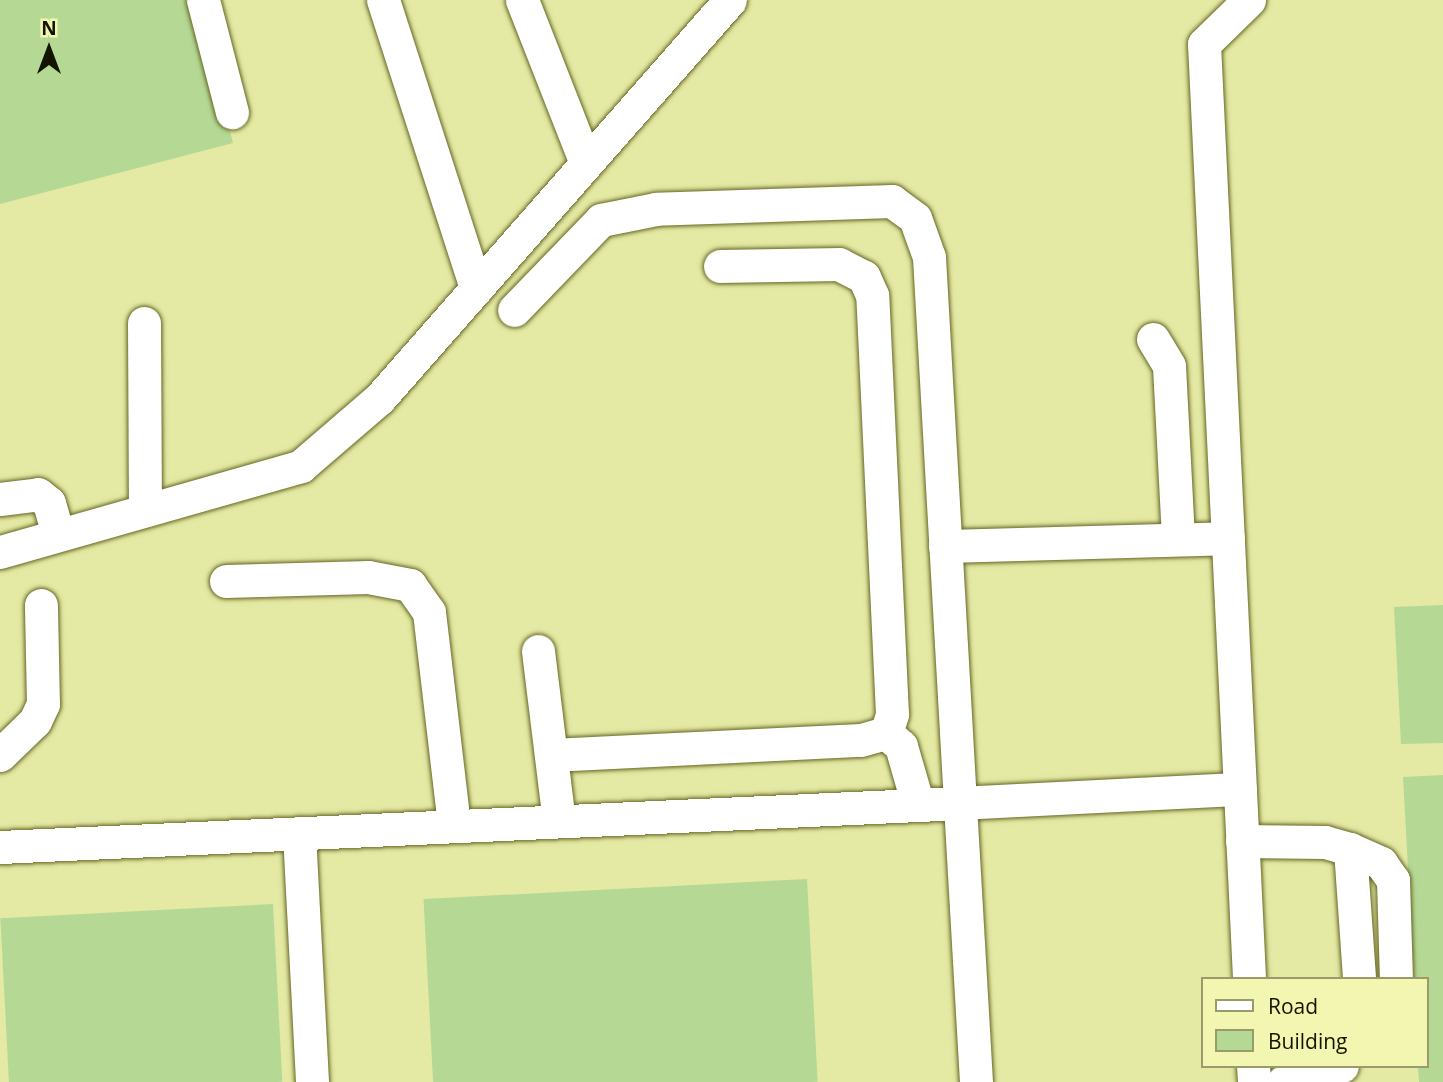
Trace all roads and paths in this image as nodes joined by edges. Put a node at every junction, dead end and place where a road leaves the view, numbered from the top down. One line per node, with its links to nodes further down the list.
1 (203, 0): 6 (street)
2 (383, 0): 9 (street)
3 (522, 0): 7 (street)
4 (730, 0): 7 (street)
5 (1249, 0): 16 (street)
6 (232, 112)
7 (586, 163): 9 (street)
8 (720, 266): 23 (street)
9 (476, 288): 14 (street)
10 (514, 310): 18 (street)
11 (144, 323): 14 (street)
12 (1153, 339): 17 (street)
13 (0, 499): 15 (street)
14 (145, 510): 15 (street)
15 (58, 535): 19 (street)
16 (1228, 538): 17 (street); 26 (street)
17 (1178, 539): 18 (street)
18 (945, 546): 27 (street)
19 (0, 552)
20 (226, 581): 30 (street)
21 (41, 605): 24 (street)
22 (538, 651): 25 (street)
23 (886, 733): 25 (street); 28 (street)
24 (0, 755)
25 (551, 755): 29 (street)
26 (1240, 789): 27 (street); 32 (street)
27 (960, 803): 28 (street); 40 (street)
28 (918, 805): 29 (street)
29 (559, 821): 30 (street)
30 (454, 826): 31 (street)
31 (299, 833): 33 (street); 39 (street)
32 (1242, 841): 34 (street); 35 (street)
33 (0, 847)
34 (1350, 849): 36 (street); 37 (street)
35 (1249, 977)
36 (1359, 977)
37 (1396, 977)
38 (1335, 1068): 41 (street)
39 (312, 1082)
40 (976, 1082)
41 (1283, 1082)

